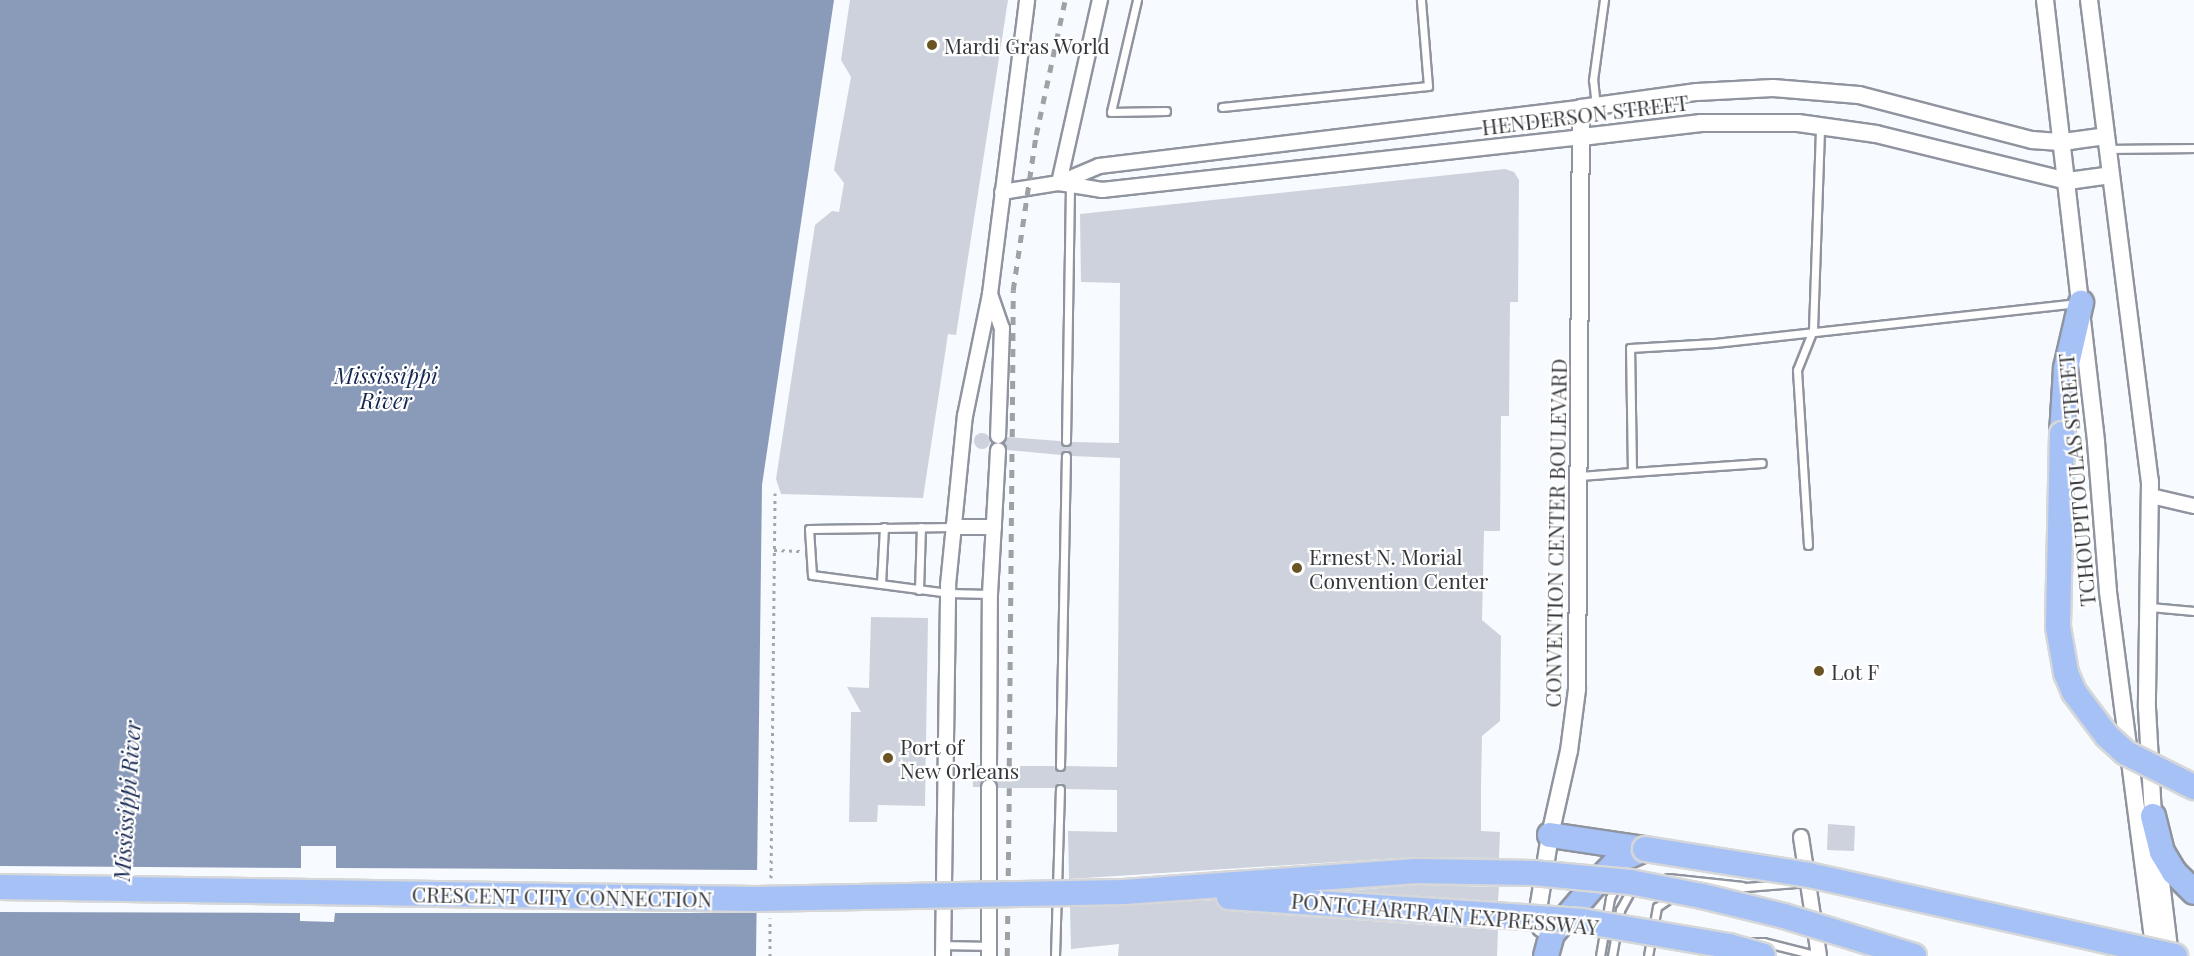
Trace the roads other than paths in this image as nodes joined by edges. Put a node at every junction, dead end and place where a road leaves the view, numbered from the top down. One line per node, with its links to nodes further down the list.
1 (1027, 0): 21 (street)
2 (1100, 0): 20 (street)
3 (1137, 0): 10 (lane)
4 (1420, 0): 8 (lane)
5 (1604, 0): 9 (lane)
6 (2045, 0): 13 (street, TCHOUPITOULAS STREET)
7 (2089, 0): 14 (street)
8 (1222, 107)
9 (1589, 107): 12 (street, CONVENTION CENTER BOULEVARD); 13 (street, HENDERSON STREET); 16 (street, HENDERSON STREET)
10 (1166, 111)
11 (1821, 125): 12 (street, HENDERSON STREET); 19 (street, HENDERSON STREET); 24 (lane)
12 (1582, 137): 18 (street, HENDERSON STREET); 29 (street, CONVENTION CENTER BOULEVARD)
13 (2063, 142): 14 (street, HENDERSON STREET); 19 (street, TCHOUPITOULAS STREET)
14 (2107, 142): 15 (lane); 17 (street)
15 (2194, 148)
16 (1209, 153): 18 (street); 20 (street, HENDERSON STREET)
17 (2112, 175): 19 (street, HENDERSON STREET); 30 (street)
18 (1212, 178): 20 (street, HENDERSON STREET)
19 (2068, 181): 23 (street, TCHOUPITOULAS STREET)
20 (1064, 184): 21 (street, HENDERSON STREET); 25 (lane)
21 (1002, 192): 22 (street)
22 (990, 294): 32 (street); 35 (street)
23 (2081, 303): 24 (lane); 46 (highway, bridge); 69 (street, TCHOUPITOULAS STREET)
24 (1813, 330): 28 (lane); 36 (lane)
25 (1066, 441)
26 (1066, 456): 44 (lane)
27 (1762, 463): 28 (lane)
28 (1632, 472): 29 (lane)
29 (1580, 476): 49 (street, CONVENTION CENTER BOULEVARD)
30 (2151, 496): 31 (street); 41 (street)
31 (2194, 506)
32 (994, 526): 35 (street); 40 (street)
33 (884, 527): 34 (lane); 37 (lane); 37 (lane)
34 (921, 527): 35 (lane); 38 (lane)
35 (953, 527): 39 (street)
36 (1808, 545)
37 (881, 584): 38 (lane)
38 (919, 590): 39 (lane)
39 (948, 593): 40 (lane); 59 (street)
40 (990, 594): 43 (street)
41 (2150, 607): 42 (lane); 48 (street)
42 (2194, 611)
43 (989, 766)
44 (1060, 766)
45 (989, 787): 60 (street)
46 (2194, 788)
47 (1060, 789): 61 (lane)
48 (2153, 816): 56 (highway); 70 (street)
49 (1550, 836): 51 (highway); 62 (street, CONVENTION CENTER BOULEVARD)
50 (1801, 837): 52 (street)
51 (1644, 849): 62 (highway); 70 (highway, bridge)
52 (1807, 882): 53 (lane); 57 (street)
53 (1743, 886): 63 (lane); 64 (lane)
54 (0, 887): 55 (highway, CRESCENT CITY CONNECTION, bridge)
55 (1124, 892): 66 (highway, PONTCHARTRAIN EXPRESSWAY, bridge); 68 (highway, bridge)
56 (2194, 892)
57 (1815, 933): 58 (lane); 67 (street)
58 (1651, 938): 65 (lane); 67 (lane)
59 (943, 950): 60 (lane)
60 (989, 951)
61 (1055, 956)
62 (1544, 956)
63 (1600, 956)
64 (1612, 956)
65 (1648, 956)
66 (1763, 956)
67 (1819, 956)
68 (1914, 956)
69 (2155, 956)
70 (2173, 956)

